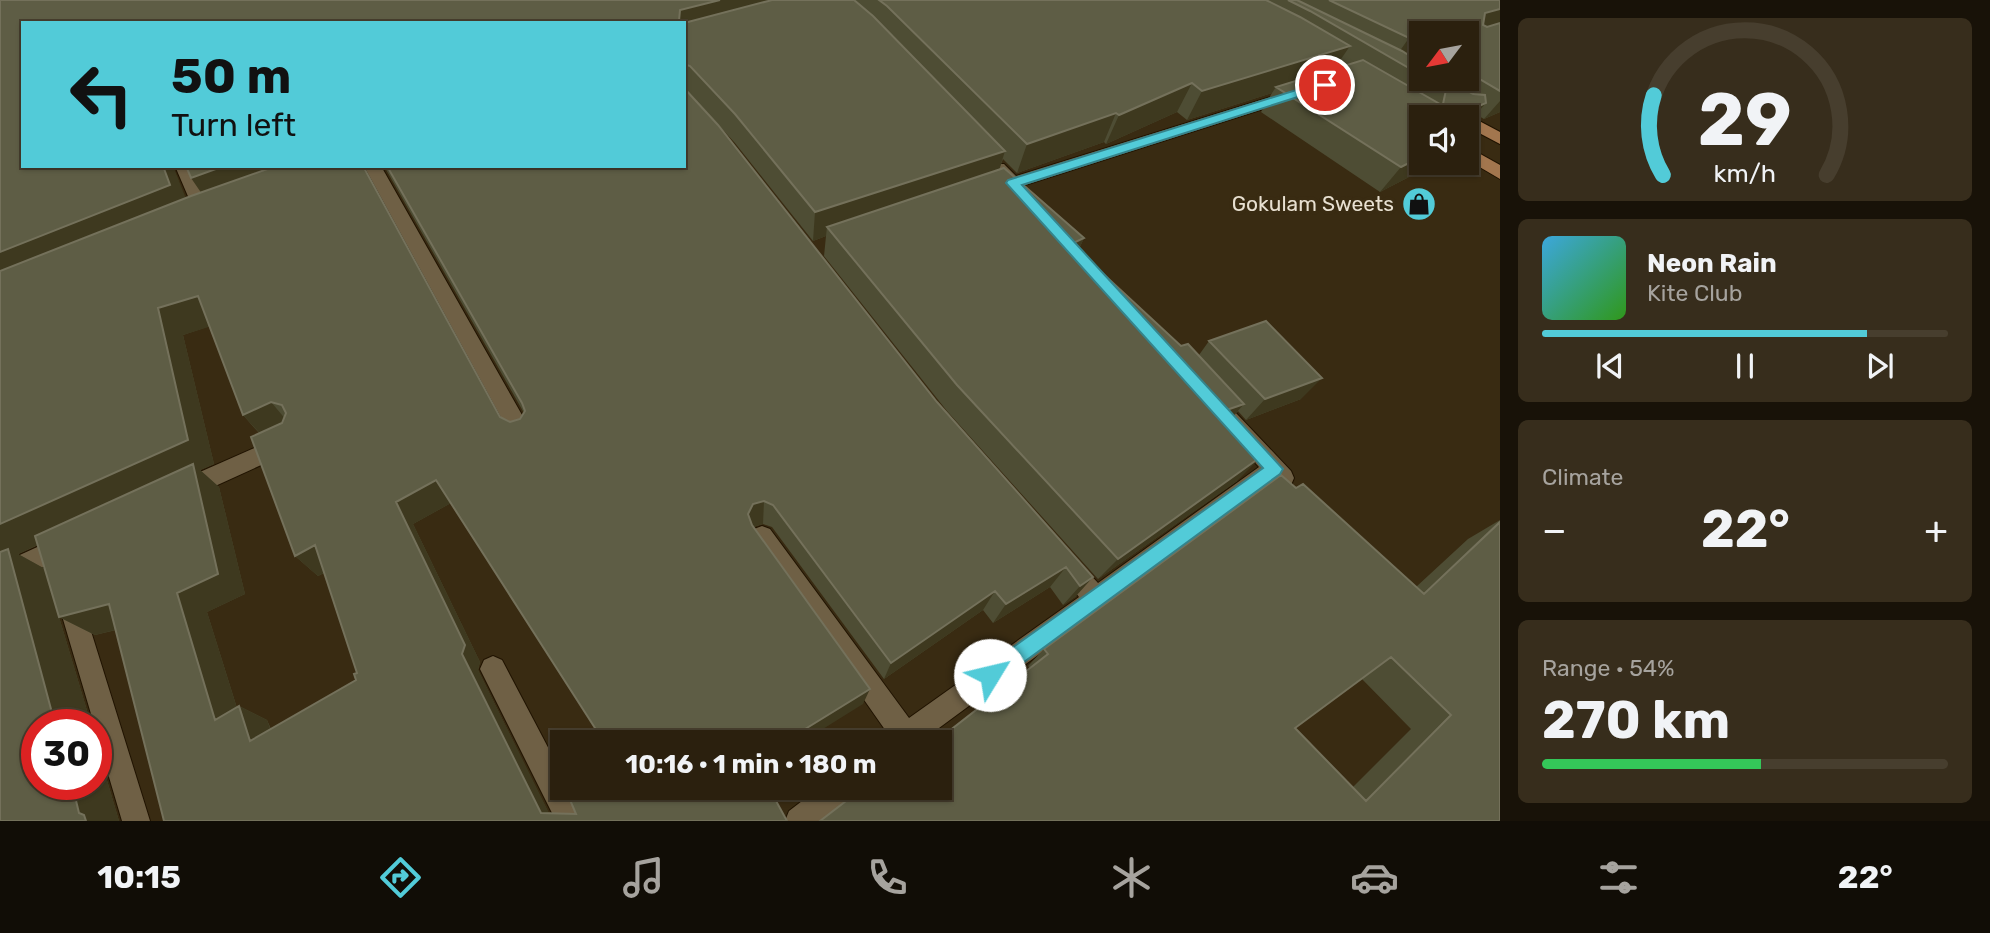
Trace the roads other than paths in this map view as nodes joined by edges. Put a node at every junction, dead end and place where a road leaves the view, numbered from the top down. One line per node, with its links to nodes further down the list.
1 (1312, 89): 9 (street)
2 (1479, 126): 3 (main road)
3 (1500, 139)
4 (985, 155): 9 (street)
5 (1479, 159): 8 (main road)
6 (184, 168): 11 (street)
7 (373, 168): 13 (street)
8 (1500, 173)
9 (1006, 186): 10 (street)
10 (1032, 204)
11 (205, 219)
12 (1200, 387): 15 (street)
13 (522, 435)
14 (294, 439): 17 (street)
15 (1274, 469): 16 (street); 23 (street)
16 (1302, 496)
17 (167, 498)
18 (92, 533): 21 (street)
19 (762, 537): 25 (street)
20 (1052, 549): 23 (street)
21 (54, 550): 22 (street); 28 (street)
22 (0, 576)
23 (1096, 599): 26 (street)
24 (493, 669): 29 (street)
25 (896, 730)
26 (914, 730)
27 (826, 800): 30 (street)
28 (136, 821)
29 (571, 821)
30 (799, 821)

